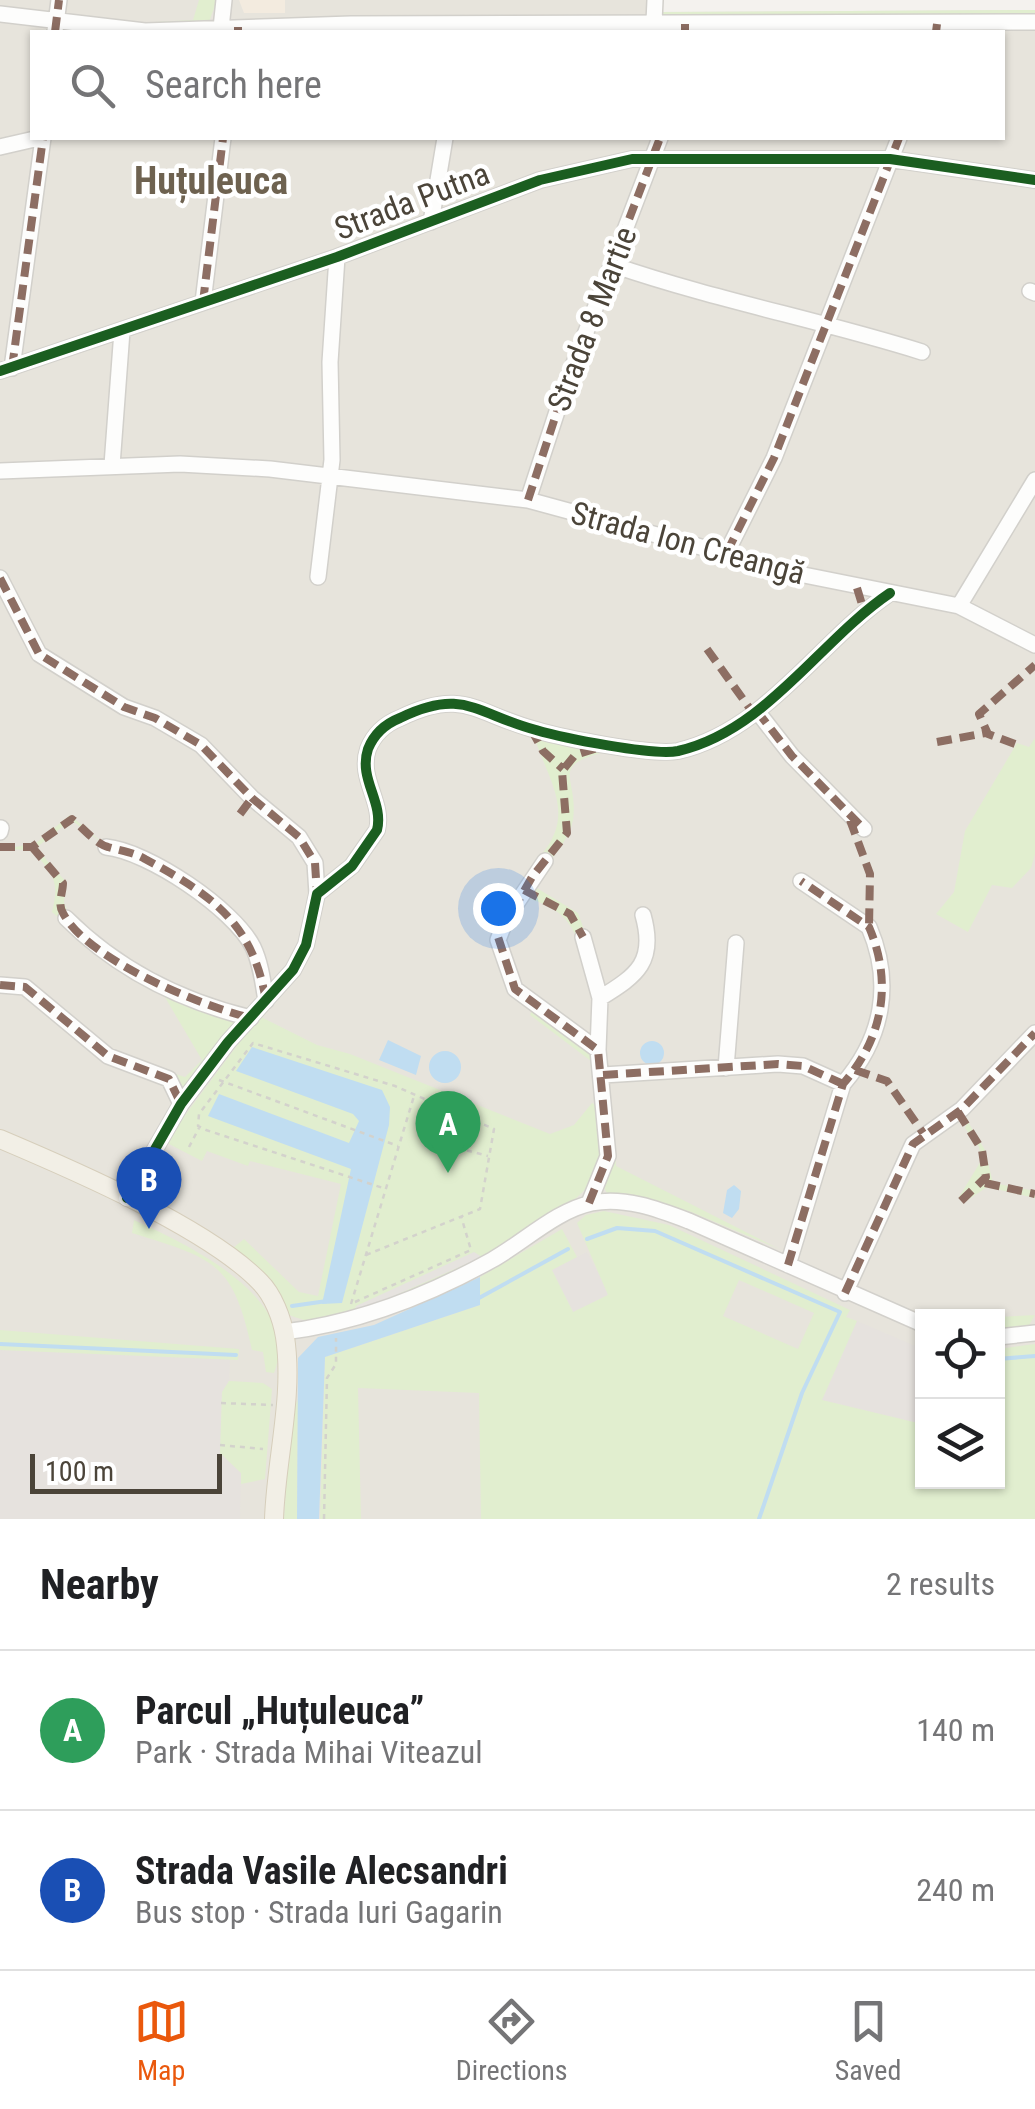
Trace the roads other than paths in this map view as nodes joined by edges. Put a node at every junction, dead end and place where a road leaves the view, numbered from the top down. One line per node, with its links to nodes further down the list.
1 (59, 0): 7 (street)
2 (224, 0): 11 (street)
3 (654, 0): 5 (street)
4 (0, 14): 7 (street)
5 (654, 22): 8 (street); 9 (street)
6 (1035, 22): 10 (street)
7 (56, 28): 12 (street)
8 (463, 28): 11 (street)
9 (685, 28): 10 (street)
10 (937, 28)
11 (232, 29): 13 (street)
12 (115, 30)
13 (188, 30)
14 (32, 140): 20 (street)
15 (41, 140): 31 (street)
16 (223, 140): 27 (street)
17 (445, 140): 24 (street)
18 (659, 140): 21 (street, Strada 8 Martie)
19 (897, 140): 22 (street)
20 (0, 147)
21 (653, 157): 22 (street, Strada Putna); 24 (street, Strada Putna); 26 (street, Strada 8 Martie)
22 (890, 159): 23 (street, Strada Putna); 28 (street)
23 (1035, 180)
24 (431, 222): 25 (street, Strada Putna)
25 (337, 257): 27 (street, Strada Putna); 34 (street)
26 (613, 265): 28 (street); 36 (street, Strada 8 Martie)
27 (202, 302): 29 (street, Strada Putna)
28 (825, 325): 30 (street); 37 (street)
29 (122, 331): 31 (street, Strada Putna); 32 (street)
30 (922, 352)
31 (6, 370)
32 (112, 465): 33 (street, Strada Ion Creangă); 34 (street, Strada Ion Creangă)
33 (0, 471)
34 (331, 476): 36 (street, Strada Ion Creangă); 38 (street)
35 (1035, 480): 42 (street)
36 (528, 500): 37 (street, Strada Ion Creangă)
37 (727, 552): 40 (street, Strada Ion Creangă)
38 (318, 577)
39 (0, 578): 50 (street)
40 (857, 588): 41 (street, Strada Ion Creangă); 43 (street)
41 (890, 593): 42 (street, Strada Ion Creangă); 43 (street)
42 (959, 606): 44 (street, Strada Ion Creangă)
43 (864, 611): 45 (street)
44 (1035, 645)
45 (757, 711): 46 (street); 50 (street)
46 (864, 829)
47 (106, 847): 57 (street)
48 (545, 861): 60 (street)
49 (801, 881): 63 (street)
50 (317, 894): 57 (street)
51 (643, 915): 56 (street)
52 (66, 918): 58 (street)
53 (582, 937): 56 (street)
54 (736, 942): 61 (street)
55 (0, 985): 64 (street)
56 (600, 998): 60 (street)
57 (266, 1001): 58 (street)
58 (250, 1018): 64 (street)
59 (1035, 1033): 69 (street)
60 (598, 1050): 62 (street)
61 (726, 1068): 62 (street); 63 (street)
62 (603, 1074): 67 (street)
63 (842, 1084): 68 (street)
64 (181, 1104): 66 (street)
65 (0, 1140): 66 (main road)
66 (126, 1198): 71 (main road)
67 (589, 1204): 68 (street); 71 (street)
68 (788, 1266): 69 (street)
69 (846, 1293): 70 (street)
70 (915, 1321)
71 (284, 1332): 74 (main road)
72 (1035, 1333): 73 (street)
73 (1005, 1336)
74 (274, 1519)

